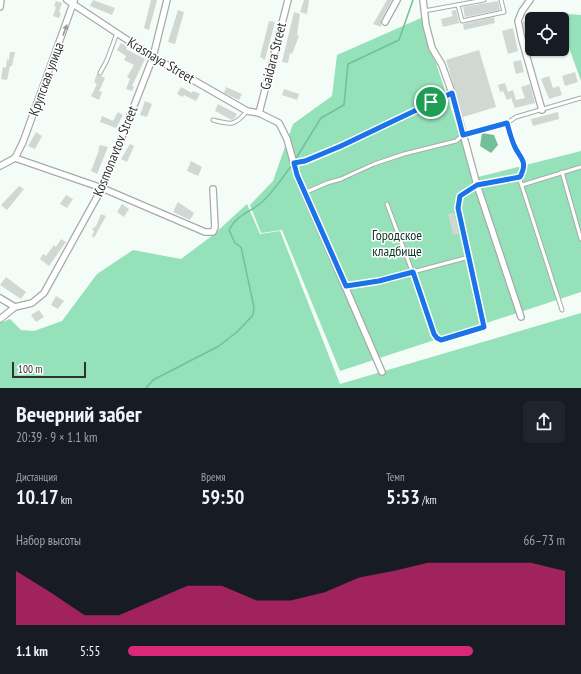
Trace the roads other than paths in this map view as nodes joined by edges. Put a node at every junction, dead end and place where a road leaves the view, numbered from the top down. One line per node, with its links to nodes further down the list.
1 (1, 0): 12 (street)
2 (67, 0): 10 (street, Krasnaya Street)
3 (166, 0): 16 (street, Kosmonavtov Street)
4 (288, 0): 22 (street, Gaidara Street)
5 (397, 0): 14 (street)
6 (423, 0): 13 (street)
7 (484, 0): 11 (lane)
8 (501, 0): 11 (lane)
9 (530, 0): 20 (street)
10 (74, 2): 15 (street, Krasnaya Street); 26 (street, Крупская улица, one-way to 10)
11 (458, 5): 13 (lane)
12 (0, 7)
13 (424, 11): 18 (street)
14 (385, 22)
15 (117, 33): 16 (street, Krasnaya Street); 17 (lane)
16 (153, 56): 21 (street, Krasnaya Street); 34 (street, Kosmonavtov Street)
17 (100, 73)
18 (452, 93): 25 (street); 27 (lane)
19 (581, 98): 20 (lane)
20 (542, 110): 24 (lane)
21 (247, 111): 22 (street, Krasnaya Street); 23 (lane)
22 (259, 113): 27 (street, Krasnaya Street)
23 (213, 120)
24 (507, 123): 25 (lane); 31 (lane)
25 (463, 135): 32 (street); 36 (lane)
26 (15, 158): 28 (street); 34 (street)
27 (294, 163): 36 (street, Krasnaya Street)
28 (0, 166)
29 (581, 167): 30 (lane)
30 (562, 172): 33 (lane); 38 (lane)
31 (520, 177): 32 (lane); 33 (lane)
32 (477, 185): 39 (lane); 45 (street)
33 (522, 185): 44 (lane)
34 (102, 188): 35 (street); 43 (street, Kosmonavtov Street)
35 (213, 189)
36 (304, 193): 41 (street, Krasnaya Street)
37 (387, 204): 40 (lane)
38 (581, 239)
39 (469, 257): 40 (lane); 40 (lane)
40 (413, 272): 41 (lane)
41 (346, 286): 47 (street, Krasnaya Street)
42 (0, 298): 43 (street)
43 (15, 307): 46 (street)
44 (562, 310)
45 (521, 317)
46 (0, 319)
47 (382, 372)

